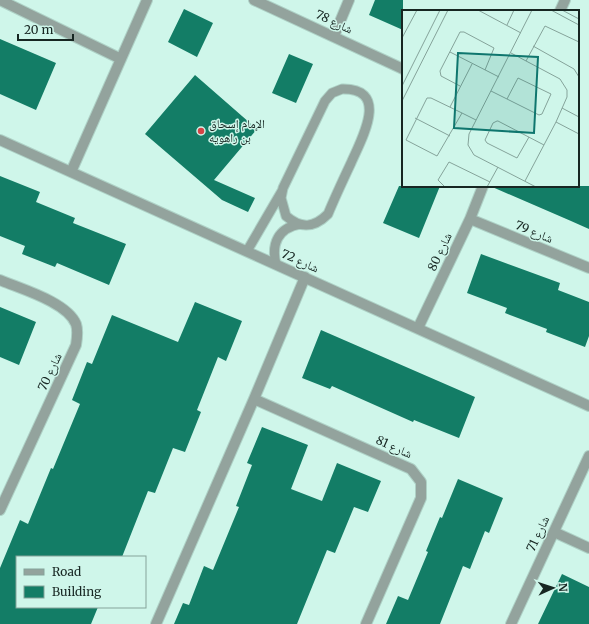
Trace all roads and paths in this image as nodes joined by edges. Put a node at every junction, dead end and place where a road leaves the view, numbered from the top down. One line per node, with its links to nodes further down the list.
1 (0, 0): 8 (street)
2 (147, 0): 8 (street)
3 (254, 0): 7 (street, شارع 78)
4 (349, 0): 7 (street)
5 (565, 0): 6 (street)
6 (560, 10)
7 (334, 36): 9 (street, شارع 78)
8 (121, 59): 11 (street)
9 (402, 69)
10 (0, 140): 11 (street, شارع 72)
11 (71, 172): 16 (street, شارع 72)
12 (483, 187): 14 (street, شارع 80)
13 (283, 188): 15 (lane); 15 (lane); 16 (lane)
14 (470, 219): 18 (street, شارع 79); 21 (street, شارع 80)
15 (300, 224): 17 (lane)
16 (247, 251): 17 (street, شارع 72)
17 (276, 264): 19 (street, شارع 72)
18 (589, 268)
19 (305, 277): 21 (street, شارع 72); 22 (street)
20 (0, 280): 25 (street, شارع 70)
21 (418, 328): 23 (street, شارع 72)
22 (254, 399): 28 (street); 29 (street, شارع 81)
23 (589, 406)
24 (589, 456): 26 (street, شارع 71)
25 (0, 510)
26 (554, 532): 27 (street); 30 (street, شارع 71)
27 (589, 548)
28 (156, 624)
29 (366, 624)
30 (511, 624)

